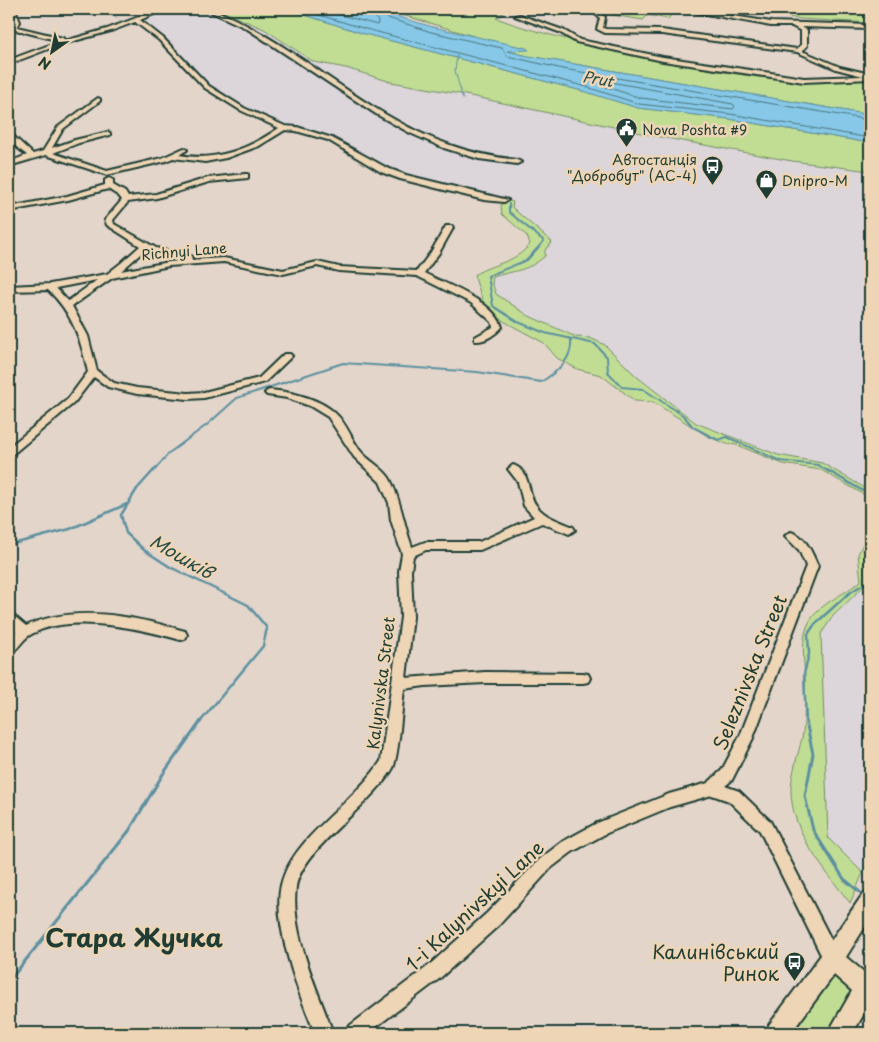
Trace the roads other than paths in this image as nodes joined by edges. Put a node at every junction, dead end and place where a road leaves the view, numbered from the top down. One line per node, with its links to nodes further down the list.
1 (164, 9): 7 (street)
2 (208, 9): 22 (street)
3 (592, 9): 11 (street)
4 (681, 9): 8 (street)
5 (12, 13): 10 (street)
6 (518, 16): 13 (street)
7 (136, 20): 10 (street); 15 (street)
8 (794, 26): 9 (street); 11 (street)
9 (870, 27)
10 (61, 44): 12 (street)
11 (798, 51): 13 (street)
12 (9, 62)
13 (870, 76)
14 (98, 100): 19 (street)
15 (284, 128): 21 (street); 28 (street)
16 (9, 134): 20 (street)
17 (108, 134): 19 (street)
18 (184, 150): 21 (street)
19 (46, 153): 20 (street); 24 (street)
20 (32, 156): 23 (street)
21 (174, 156): 24 (street)
22 (517, 162)
23 (9, 164)
24 (107, 173): 26 (street)
25 (245, 176): 27 (street)
26 (109, 186): 27 (street); 29 (street)
27 (126, 200): 31 (street)
28 (504, 200)
29 (9, 209)
30 (449, 228): 34 (street)
31 (144, 246): 32 (street); 33 (street)
32 (212, 260): 33 (street, Richnyi Lane); 34 (street, Richnyi Lane)
33 (111, 274): 35 (street, Richnyi Lane); 37 (street)
34 (419, 274): 38 (street, Richnyi Lane)
35 (50, 287): 36 (street, Richnyi Lane); 37 (street)
36 (9, 288)
37 (68, 305): 40 (street)
38 (478, 338)
39 (286, 356): 40 (street)
40 (93, 372): 42 (street)
41 (270, 393): 47 (street, Kalynivska Street)
42 (9, 452)
43 (513, 469): 44 (street)
44 (542, 518): 45 (street); 47 (street)
45 (569, 530)
46 (791, 536): 54 (street, Seleznivska Street)
47 (408, 554): 53 (street, Kalynivska Street)
48 (9, 618): 49 (street)
49 (24, 632): 50 (street); 51 (street)
50 (181, 635)
51 (9, 648)
52 (583, 678): 53 (street)
53 (399, 685): 58 (street, Kalynivska Street)
54 (712, 788): 56 (street); 59 (street, 1-i Kalynivskyi Lane)
55 (865, 910): 56 (main road)
56 (832, 959): 57 (main road); 60 (main road)
57 (869, 985): 61 (main road)
58 (324, 1033)
59 (354, 1033)
60 (777, 1033)
61 (840, 1033)

